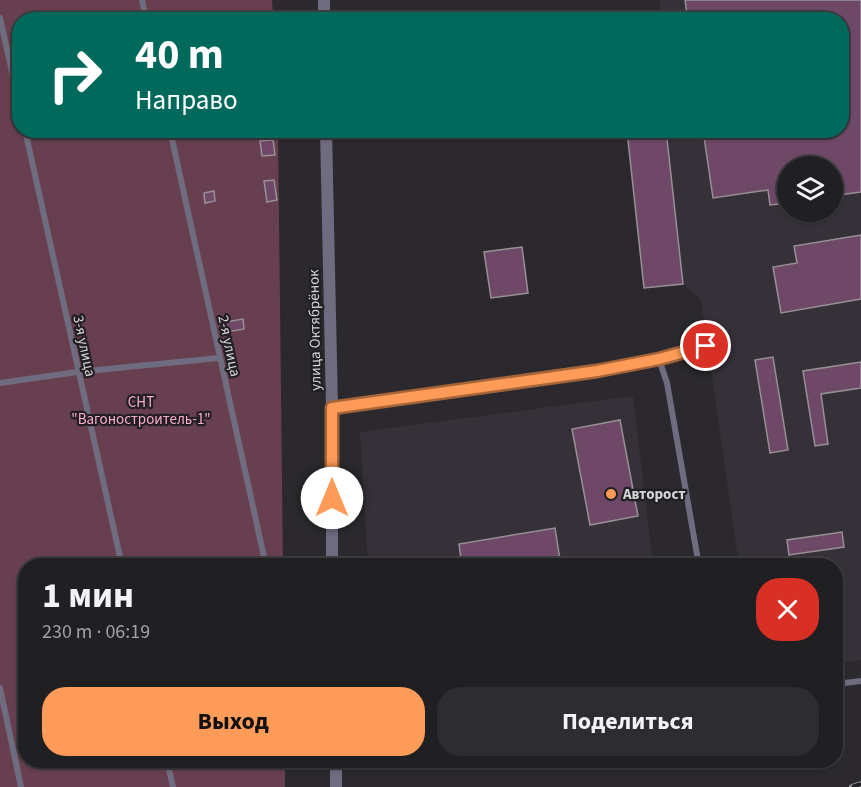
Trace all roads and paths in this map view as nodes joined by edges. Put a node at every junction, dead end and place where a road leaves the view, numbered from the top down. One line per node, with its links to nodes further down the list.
1 (0, 18): 2 (lane)
2 (12, 71)
3 (27, 138): 9 (lane, 3-я улица)
4 (172, 138): 7 (lane, 2-я улица)
5 (326, 138): 11 (street, улица Октябрёнок)
6 (706, 346): 8 (lane)
7 (219, 358): 9 (lane); 13 (lane, 2-я улица)
8 (659, 359): 11 (lane); 15 (lane)
9 (77, 372): 10 (lane); 12 (lane, 3-я улица)
10 (0, 383)
11 (332, 408): 14 (street, улица Октябрёнок)
12 (120, 558)
13 (264, 558)
14 (332, 558)
15 (698, 558)
16 (861, 681): 17 (lane)
17 (843, 683)
18 (0, 688): 21 (lane)
19 (169, 768): 22 (lane)
20 (336, 768): 23 (street)
21 (21, 787)
22 (173, 787)
23 (336, 787)

